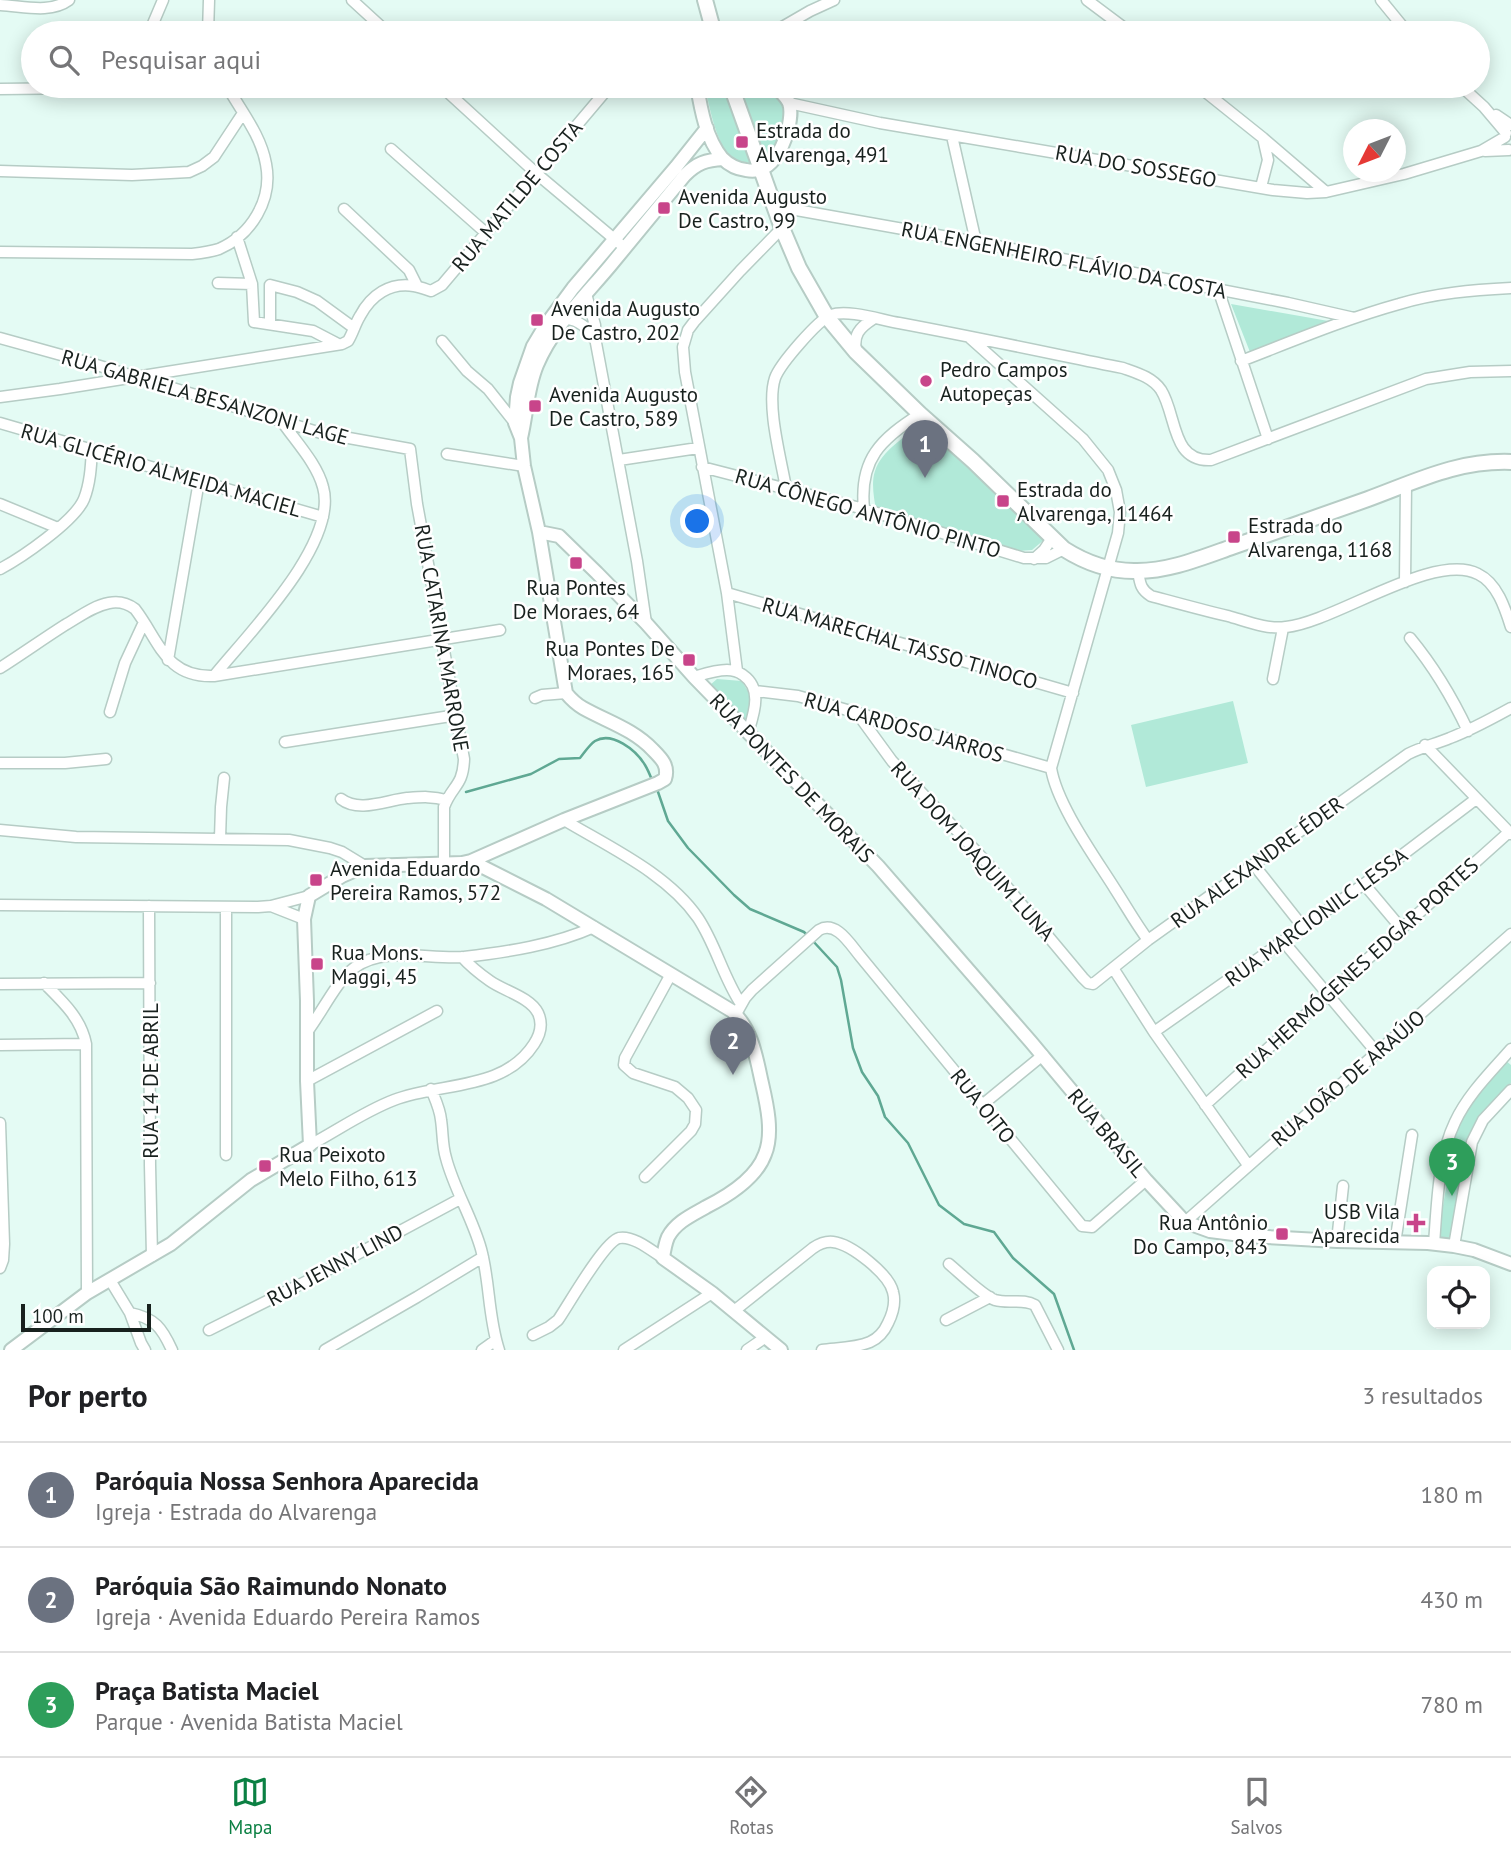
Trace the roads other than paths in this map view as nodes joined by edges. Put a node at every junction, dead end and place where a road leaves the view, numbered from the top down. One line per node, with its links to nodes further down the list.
1 (69, 0): 9 (street)
2 (163, 0): 10 (street)
3 (209, 0): 11 (street)
4 (352, 0): 12 (street)
5 (705, 0): 13 (main road)
6 (834, 0): 14 (street)
7 (1087, 0): 15 (street)
8 (1381, 0): 16 (street)
9 (0, 5)
10 (154, 21)
11 (208, 21)
12 (375, 21)
13 (711, 21)
14 (792, 21)
15 (1115, 21)
16 (1398, 21)
17 (0, 89): 18 (street)
18 (21, 89)
19 (234, 98): 28 (street)
20 (458, 98): 40 (street)
21 (600, 98): 40 (street, RUA MATILDE COSTA)
22 (700, 98): 29 (street)
23 (735, 98): 37 (main road)
24 (785, 98): 27 (street)
25 (1213, 98): 32 (street)
26 (1474, 98): 30 (street)
27 (789, 103): 31 (street, RUA DO SOSSEGO); 37 (street)
28 (243, 113): 38 (street); 47 (street)
29 (707, 128): 36 (street); 39 (street)
30 (1508, 130): 34 (street, RUA DO SOSSEGO); 35 (street)
31 (951, 136): 41 (street, RUA DO SOSSEGO); 49 (street)
32 (1263, 138): 41 (street); 42 (street)
33 (391, 149): 46 (street)
34 (1481, 151): 35 (street, RUA DO SOSSEGO); 42 (street, RUA DO SOSSEGO)
35 (1510, 151)
36 (723, 159): 37 (street); 39 (street)
37 (761, 170): 43 (main road)
38 (0, 171)
39 (681, 171): 48 (street); 50 (street)
40 (537, 174): 46 (street, RUA MATILDE COSTA); 48 (street)
41 (1261, 187): 42 (street, RUA DO SOSSEGO)
42 (1326, 192)
43 (774, 206): 45 (main road); 49 (street, RUA ENGENHEIRO FLÁVIO DA COSTA)
44 (344, 209): 54 (street)
45 (782, 228): 58 (main road); 80 (street)
46 (486, 233): 54 (street, RUA MATILDE COSTA)
47 (237, 237): 51 (street); 53 (street)
48 (614, 240): 50 (street); 77 (street)
49 (976, 243): 56 (street, RUA ENGENHEIRO FLÁVIO DA COSTA)
50 (625, 248): 57 (street)
51 (0, 252)
52 (218, 283): 53 (street)
53 (252, 284): 62 (street)
54 (416, 286): 63 (street, RUA MATILDE COSTA)
55 (1511, 288): 60 (street)
56 (1218, 289): 60 (street, RUA ENGENHEIRO FLÁVIO DA COSTA); 70 (street)
57 (586, 294): 61 (street); 68 (street)
58 (827, 317): 59 (street); 69 (main road); 90 (street)
59 (873, 318): 64 (street); 69 (street)
60 (1354, 318): 70 (street)
61 (566, 319): 68 (street); 78 (street)
62 (270, 324): 63 (street); 67 (street)
63 (354, 328): 67 (street, RUA MATILDE COSTA)
64 (968, 336): 79 (street); 99 (street)
65 (0, 338): 72 (street, RUA GABRIELA BESANZONI LAGE)
66 (442, 341): 77 (street)
67 (343, 343): 72 (street)
68 (596, 343): 84 (street)
69 (856, 352): 74 (main road)
70 (1241, 361): 79 (street)
71 (1511, 371): 79 (street)
72 (132, 376): 73 (street); 76 (street, RUA GABRIELA BESANZONI LAGE)
73 (0, 397)
74 (920, 414): 92 (street); 96 (main road)
75 (0, 423): 82 (street, RUA GLICÉRIO ALMEIDA MACIEL)
76 (283, 423): 81 (street, RUA GABRIELA BESANZONI LAGE); 93 (street)
77 (515, 423): 78 (street)
78 (521, 438): 86 (street)
79 (1268, 439)
80 (698, 448): 84 (street); 87 (street)
81 (410, 449): 112 (street, RUA CATARINA MARRONE)
82 (92, 450): 88 (street, RUA GLICÉRIO ALMEIDA MACIEL); 94 (street)
83 (447, 454): 86 (street)
84 (619, 460): 107 (street)
85 (1511, 462): 89 (main road)
86 (524, 466): 95 (street)
87 (702, 467): 90 (street, RUA CÔNEGO ANTÔNIO PINTO); 103 (street)
88 (199, 481): 93 (street, RUA GLICÉRIO ALMEIDA MACIEL); 113 (street)
89 (1406, 485): 101 (main road); 102 (street)
90 (786, 488): 92 (street, RUA CÔNEGO ANTÔNIO PINTO)
91 (0, 505): 94 (street)
92 (864, 509): 98 (street, RUA CÔNEGO ANTÔNIO PINTO)
93 (323, 517): 116 (street)
94 (58, 528): 100 (street)
95 (539, 532): 107 (street, RUA PONTES DE MORAIS); 121 (street)
96 (1052, 538): 97 (main road); 98 (street)
97 (1064, 549): 98 (street); 99 (main road)
98 (1034, 559)
99 (1108, 568): 101 (main road); 120 (street)
100 (0, 569)
101 (1138, 571): 109 (street)
102 (1405, 582): 105 (street); 109 (street)
103 (727, 593): 115 (street); 120 (street, RUA MARECHAL TASSO TINOCO)
104 (1511, 594): 105 (street)
105 (1501, 601): 108 (street)
106 (144, 622): 113 (street); 114 (street); 124 (street)
107 (646, 623): 117 (street, RUA PONTES DE MORAIS)
108 (1511, 627)
109 (1283, 628): 118 (street)
110 (500, 630): 112 (street)
111 (1409, 638): 127 (street)
112 (443, 639): 116 (street); 126 (street, RUA CATARINA MARRONE)
113 (168, 660): 116 (street)
114 (0, 668)
115 (737, 671): 117 (street); 119 (street)
116 (214, 676)
117 (694, 677): 128 (street, RUA PONTES DE MORAIS)
118 (1273, 679)
119 (755, 691): 125 (street, RUA CARDOSO JARROS); 128 (street)
120 (1073, 693): 133 (street)
121 (566, 694): 122 (street); 138 (street)
122 (535, 698)
123 (1511, 708): 127 (street, RUA ALEXANDRE ÉDER)
124 (110, 712)
125 (857, 713): 133 (street, RUA CARDOSO JARROS); 165 (street, RUA DOM JOAQUIM LUNA)
126 (457, 715): 129 (street); 137 (street, RUA CATARINA MARRONE)
127 (1468, 731): 130 (street, RUA ALEXANDRE ÉDER)
128 (748, 733): 173 (street, RUA PONTES DE MORAIS)
129 (285, 743)
130 (1425, 746): 136 (street); 144 (street, RUA ALEXANDRE ÉDER)
131 (106, 759): 132 (street)
132 (0, 763)
133 (1051, 768): 157 (street)
134 (224, 778): 141 (street)
135 (341, 799): 137 (street)
136 (1476, 799): 140 (street); 146 (street, RUA MARCIONILC LESSA)
137 (446, 800): 143 (street, RUA CATARINA MARRONE)
138 (564, 820): 142 (street); 169 (street)
139 (0, 830): 141 (street)
140 (1510, 833): 155 (street, RUA HERMÓGENES EDGAR PORTES)
141 (220, 838): 145 (street)
142 (471, 862): 143 (street); 153 (street)
143 (444, 864): 145 (street)
144 (1254, 865): 154 (street); 157 (street, RUA ALEXANDRE ÉDER)
145 (365, 866): 147 (street)
146 (1364, 884): 154 (street, RUA MARCIONILC LESSA); 155 (street)
147 (309, 897): 150 (street); 152 (street)
148 (0, 905): 149 (street)
149 (149, 906): 151 (street); 163 (street, RUA 14 DE ABRIL)
150 (271, 906): 151 (street); 152 (street)
151 (226, 907): 187 (street)
152 (304, 919): 168 (street)
153 (593, 927): 159 (street); 161 (street)
154 (1303, 927): 158 (street, RUA MARCIONILC LESSA)
155 (1401, 928): 166 (street, RUA HERMÓGENES EDGAR PORTES)
156 (1511, 934): 176 (street, RUA JOÃO DE ARAÚJO)
157 (1148, 940): 160 (street, RUA ALEXANDRE ÉDER)
158 (1283, 941): 166 (street); 172 (street, RUA MARCIONILC LESSA)
159 (462, 957): 167 (street); 180 (street)
160 (1113, 968): 165 (street, RUA ALEXANDRE ÉDER); 172 (street)
161 (671, 974): 169 (street); 189 (street)
162 (44, 983): 163 (street); 164 (street); 174 (street)
163 (150, 983): 199 (street, RUA 14 DE ABRIL)
164 (0, 984)
165 (1093, 984)
166 (1329, 994): 176 (street); 183 (street, RUA HERMÓGENES EDGAR PORTES)
167 (329, 998): 168 (street); 171 (street)
168 (307, 1001): 171 (street)
169 (738, 1009): 182 (street, RUA OITO); 201 (street)
170 (437, 1011): 179 (street)
171 (307, 1032): 179 (street)
172 (1154, 1032): 183 (street)
173 (1031, 1042): 178 (street, RUA BRASIL)
174 (86, 1044): 175 (street); 206 (street)
175 (0, 1045)
176 (1377, 1053): 188 (street, RUA JOÃO DE ARAÚJO)
177 (1510, 1053): 197 (street)
178 (1042, 1055): 182 (street); 190 (street, RUA BRASIL)
179 (307, 1081): 186 (street)
180 (431, 1089): 186 (street); 193 (street)
181 (1511, 1090): 198 (street)
182 (982, 1105): 190 (street, RUA OITO)
183 (1205, 1105): 188 (street)
184 (0, 1124): 191 (street)
185 (1412, 1135): 196 (street)
186 (310, 1145): 199 (street)
187 (226, 1155)
188 (1248, 1165): 194 (street, RUA JOÃO DE ARAÚJO)
189 (645, 1177)
190 (1146, 1180): 194 (street, RUA BRASIL)
191 (1, 1185): 204 (street)
192 (1343, 1186): 195 (street)
193 (460, 1199): 200 (street); 212 (street, RUA JENNY LIND)
194 (1185, 1222): 195 (street)
195 (1337, 1241): 196 (street)
196 (1395, 1242): 197 (street)
197 (1434, 1244): 198 (street)
198 (1454, 1246): 203 (street)
199 (152, 1256): 205 (street)
200 (483, 1256): 215 (street); 219 (street)
201 (663, 1258): 207 (street); 213 (street)
202 (949, 1264): 208 (street)
203 (1511, 1264)
204 (0, 1268)
205 (110, 1280): 206 (street); 210 (street)
206 (87, 1293): 216 (street)
207 (712, 1293): 209 (street); 221 (street)
208 (990, 1297): 211 (street); 225 (street)
209 (734, 1311): 214 (street); 224 (street)
210 (130, 1313): 217 (street); 218 (street)
211 (946, 1320)
212 (209, 1330)
213 (533, 1335)
214 (766, 1337): 222 (street); 223 (street)
215 (498, 1345): 220 (street)
216 (11, 1350)
217 (145, 1350)
218 (173, 1350)
219 (325, 1350)
220 (482, 1350)
221 (624, 1350)
222 (747, 1350)
223 (781, 1350)
224 (822, 1350)
225 (1059, 1350)

